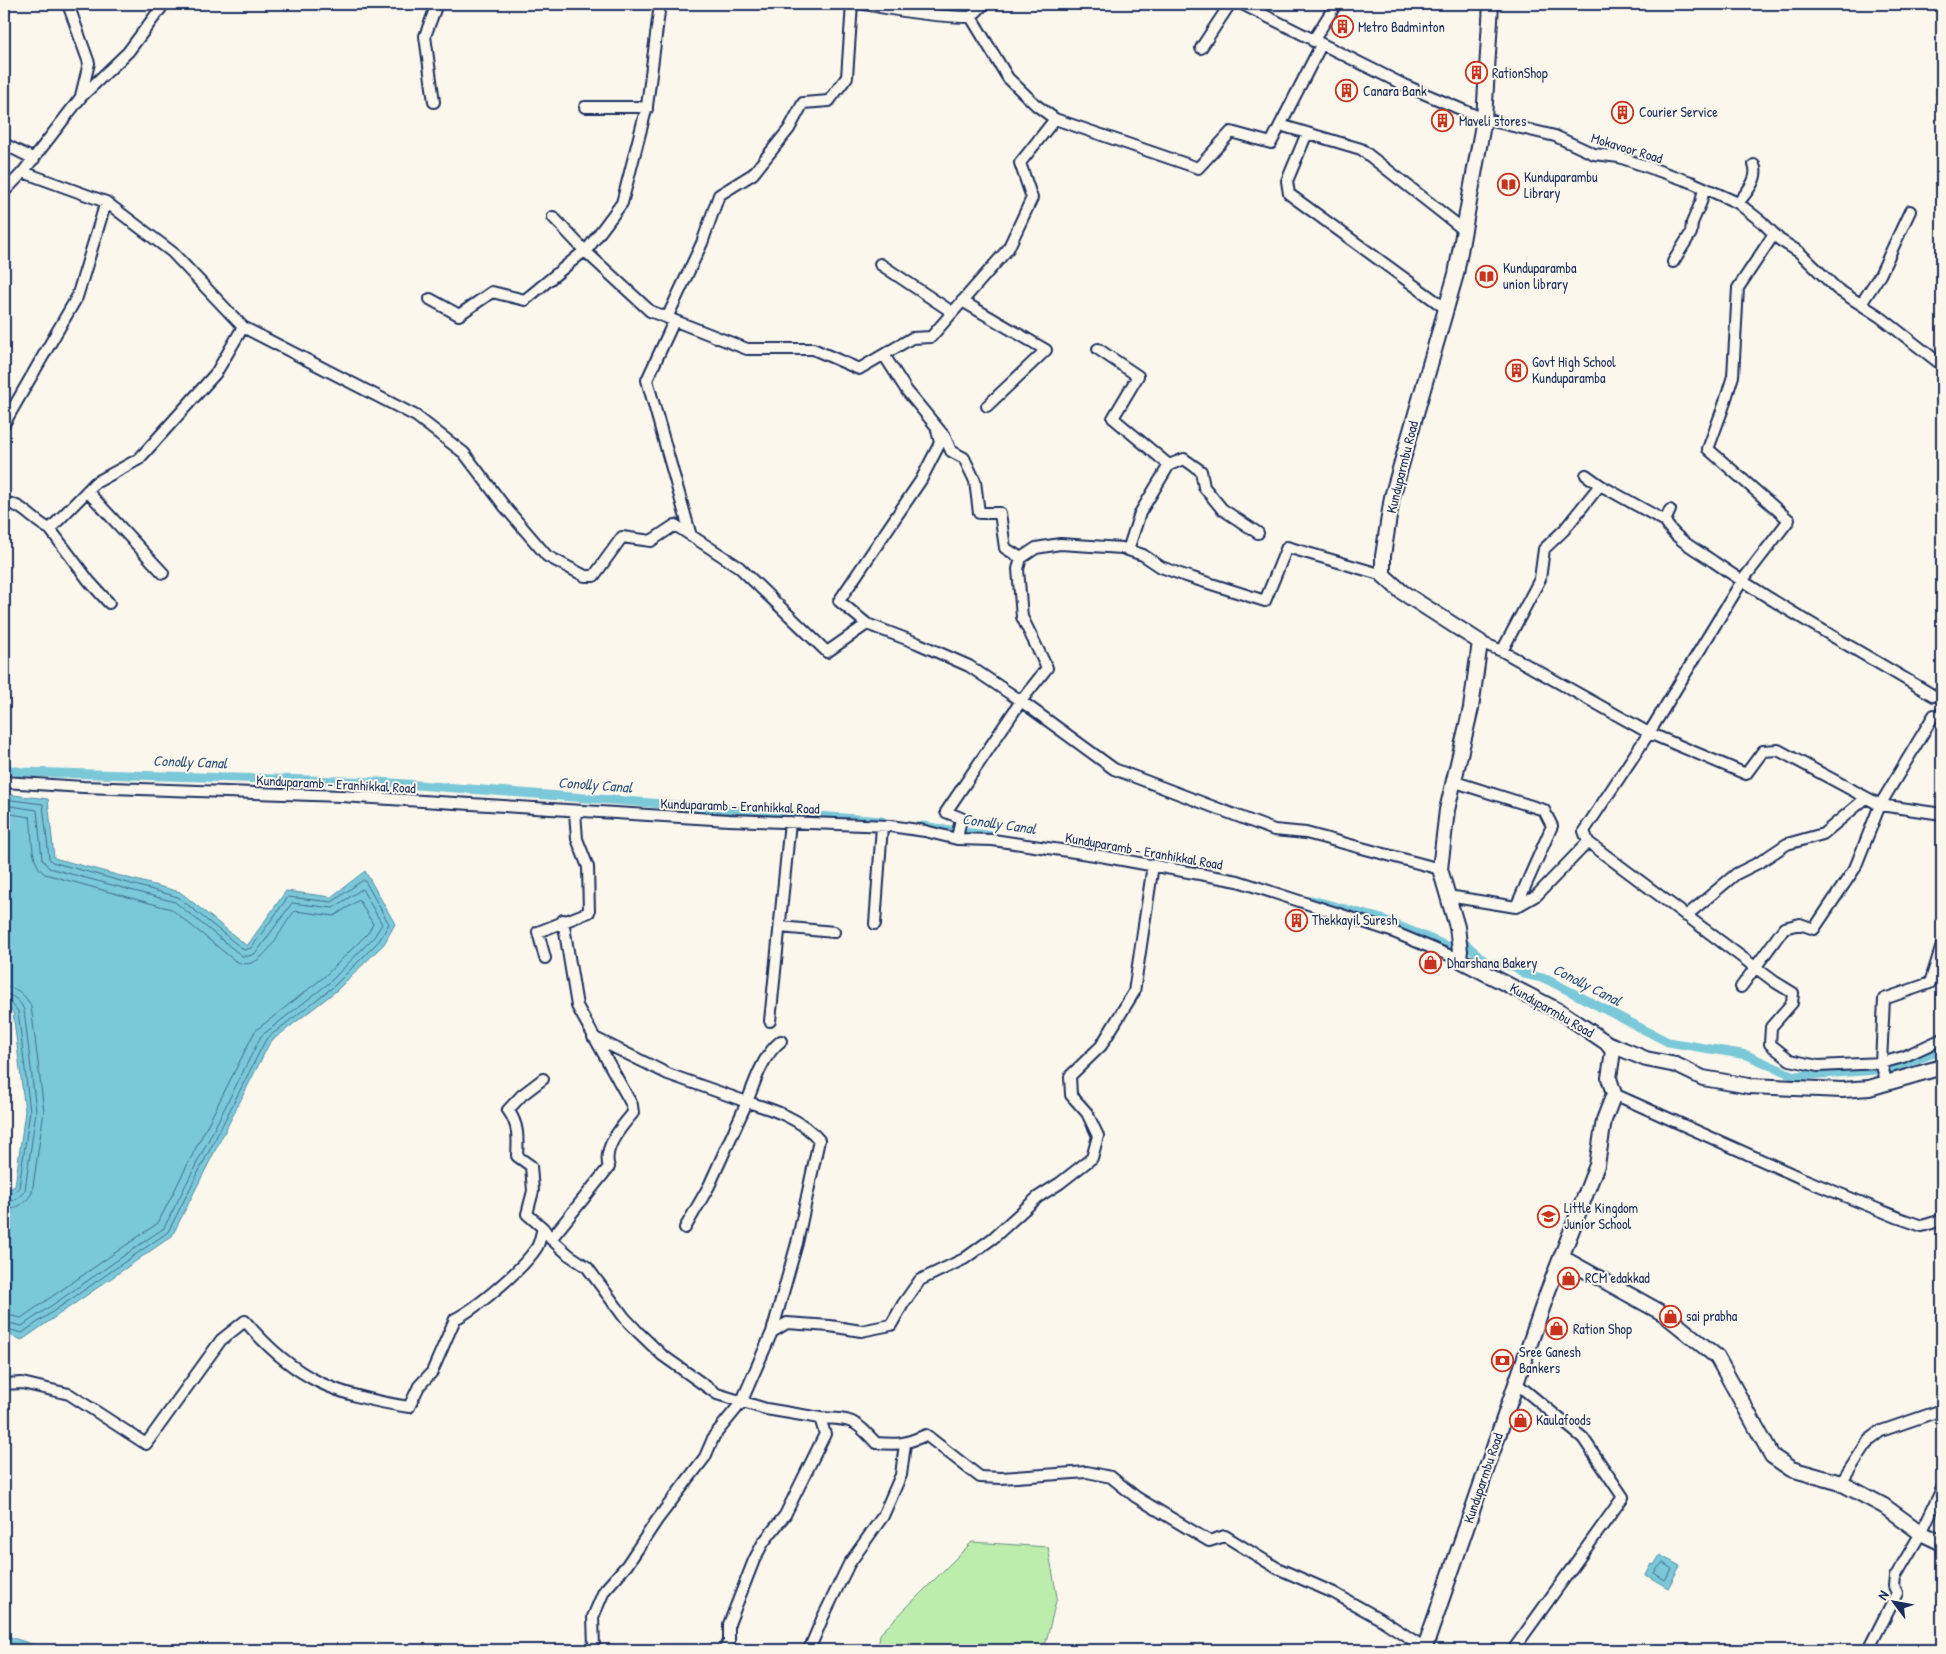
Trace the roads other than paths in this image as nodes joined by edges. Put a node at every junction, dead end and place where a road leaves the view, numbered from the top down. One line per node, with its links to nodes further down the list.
1 (68, 4): 15 (street)
2 (164, 4): 15 (street)
3 (437, 4): 16 (street)
4 (660, 4): 18 (street)
5 (852, 4): 43 (street)
6 (864, 4): 12 (street)
7 (984, 4): 12 (street)
8 (1228, 4): 14 (street)
9 (1242, 4): 13 (street, Mokavoor Road)
10 (1336, 4): 13 (street)
11 (1491, 4): 20 (main road, Kunduparmbu Road)
12 (971, 17): 19 (street)
13 (1317, 43): 20 (street, Mokavoor Road); 21 (street)
14 (1201, 48)
15 (81, 97): 24 (street)
16 (434, 102)
17 (585, 107): 18 (street)
18 (646, 109): 35 (street)
19 (1055, 119): 21 (street); 39 (street)
20 (1484, 120): 27 (street, Mokavoor Road); 33 (main road, Kunduparmbu Road)
21 (1280, 125): 22 (street)
22 (1307, 133): 33 (street); 41 (street)
23 (4, 144): 24 (street)
24 (34, 159): 26 (street)
25 (1754, 165): 30 (street)
26 (23, 172): 28 (street); 29 (street)
27 (1704, 188): 30 (street, Mokavoor Road); 36 (street)
28 (4, 192)
29 (106, 202): 44 (street); 49 (street)
30 (1738, 203): 34 (street, Mokavoor Road)
31 (1910, 211): 40 (street)
32 (553, 217): 35 (street)
33 (1464, 230): 41 (main road, Kunduparmbu Road)
34 (1774, 234): 40 (street, Mokavoor Road); 65 (street)
35 (584, 251): 38 (street); 43 (street)
36 (1673, 262)
37 (880, 264): 42 (street)
38 (430, 299)
39 (962, 301): 42 (street); 48 (street)
40 (1861, 304): 47 (street, Mokavoor Road)
41 (1446, 308): 64 (main road, Kunduparmbu Road)
42 (952, 312): 46 (street)
43 (671, 319): 46 (street); 60 (street)
44 (243, 327): 54 (street); 60 (street)
45 (1098, 350): 51 (street)
46 (884, 355): 50 (street)
47 (1942, 365)
48 (987, 406)
49 (4, 424)
50 (936, 427): 62 (street); 67 (street)
51 (1169, 465): 59 (street); 61 (street)
52 (1586, 475): 53 (street)
53 (1600, 485): 57 (street); 69 (street)
54 (87, 491): 58 (street); 63 (street)
55 (4, 504): 58 (street)
56 (1670, 510): 57 (street)
57 (1665, 521): 65 (street)
58 (50, 529): 66 (street)
59 (1258, 533)
60 (692, 536): 67 (street)
61 (1128, 550): 62 (street); 64 (street)
62 (1021, 558): 71 (street)
63 (163, 573)
64 (1383, 575): 68 (main road)
65 (1742, 581): 70 (street); 73 (street)
66 (109, 603)
67 (867, 624): 71 (street)
68 (1480, 642): 69 (street); 74 (main road)
69 (1502, 652): 73 (street)
70 (1934, 696)
71 (1021, 701): 82 (street); 85 (street)
72 (1934, 715): 77 (street)
73 (1649, 733): 76 (street); 83 (street)
74 (1452, 781): 85 (main road); 87 (street)
75 (4, 782): 78 (street, Kunduparamb - Eranhikkal Road)
76 (1866, 798): 77 (street); 88 (street)
77 (1880, 805): 79 (street); 96 (street)
78 (575, 812): 80 (street, Kunduparamb - Eranhikkal Road); 89 (street)
79 (1942, 814)
80 (790, 822): 81 (street, Kunduparamb - Eranhikkal Road); 91 (street)
81 (882, 826): 82 (street, Kunduparamb - Eranhikkal Road); 90 (street)
82 (956, 837): 84 (street, Kunduparamb - Eranhikkal Road)
83 (1588, 842): 87 (street); 88 (street)
84 (1153, 865): 94 (street, Kunduparamb - Eranhikkal Road); 114 (street)
85 (1440, 869): 86 (main road)
86 (1448, 896): 87 (street); 94 (main road)
87 (1516, 906)
88 (1686, 916): 96 (street)
89 (563, 920): 95 (street); 99 (street)
90 (875, 924)
91 (780, 927): 92 (street); 98 (street)
92 (834, 932)
93 (1942, 945): 103 (street)
94 (1459, 950): 102 (main road, Kunduparmbu Road)
95 (545, 958)
96 (1755, 968): 97 (street); 103 (street)
97 (1741, 987)
98 (770, 1021)
99 (593, 1037): 108 (street); 112 (street)
100 (1942, 1039): 103 (street)
101 (781, 1041): 108 (street)
102 (1606, 1043): 106 (main road); 107 (main road, Kunduparmbu Road)
103 (1881, 1063): 106 (street)
104 (1942, 1067): 106 (main road)
105 (542, 1078): 110 (street)
106 (1887, 1084)
107 (1614, 1094): 109 (street); 113 (main road, Kunduparmbu Road)
108 (747, 1102): 111 (street); 114 (street)
109 (1942, 1220)
110 (544, 1228): 112 (street); 116 (street)
111 (685, 1228)
112 (551, 1239): 117 (street)
113 (1561, 1257): 115 (main road, Kunduparmbu Road); 121 (main road)
114 (772, 1332): 117 (street)
115 (1516, 1383): 128 (main road, Kunduparmbu Road); 129 (street)
116 (4, 1384)
117 (741, 1403): 119 (street); 125 (street)
118 (1942, 1410): 121 (street)
119 (820, 1418): 120 (street); 126 (street)
120 (906, 1444): 127 (street); 128 (street)
121 (1841, 1483): 123 (main road)
122 (1942, 1490): 123 (street)
123 (1920, 1533): 124 (main road); 130 (street)
124 (1942, 1543)
125 (598, 1650)
126 (724, 1650)
127 (810, 1650)
128 (1425, 1650)
129 (1512, 1650)
130 (1868, 1650)

